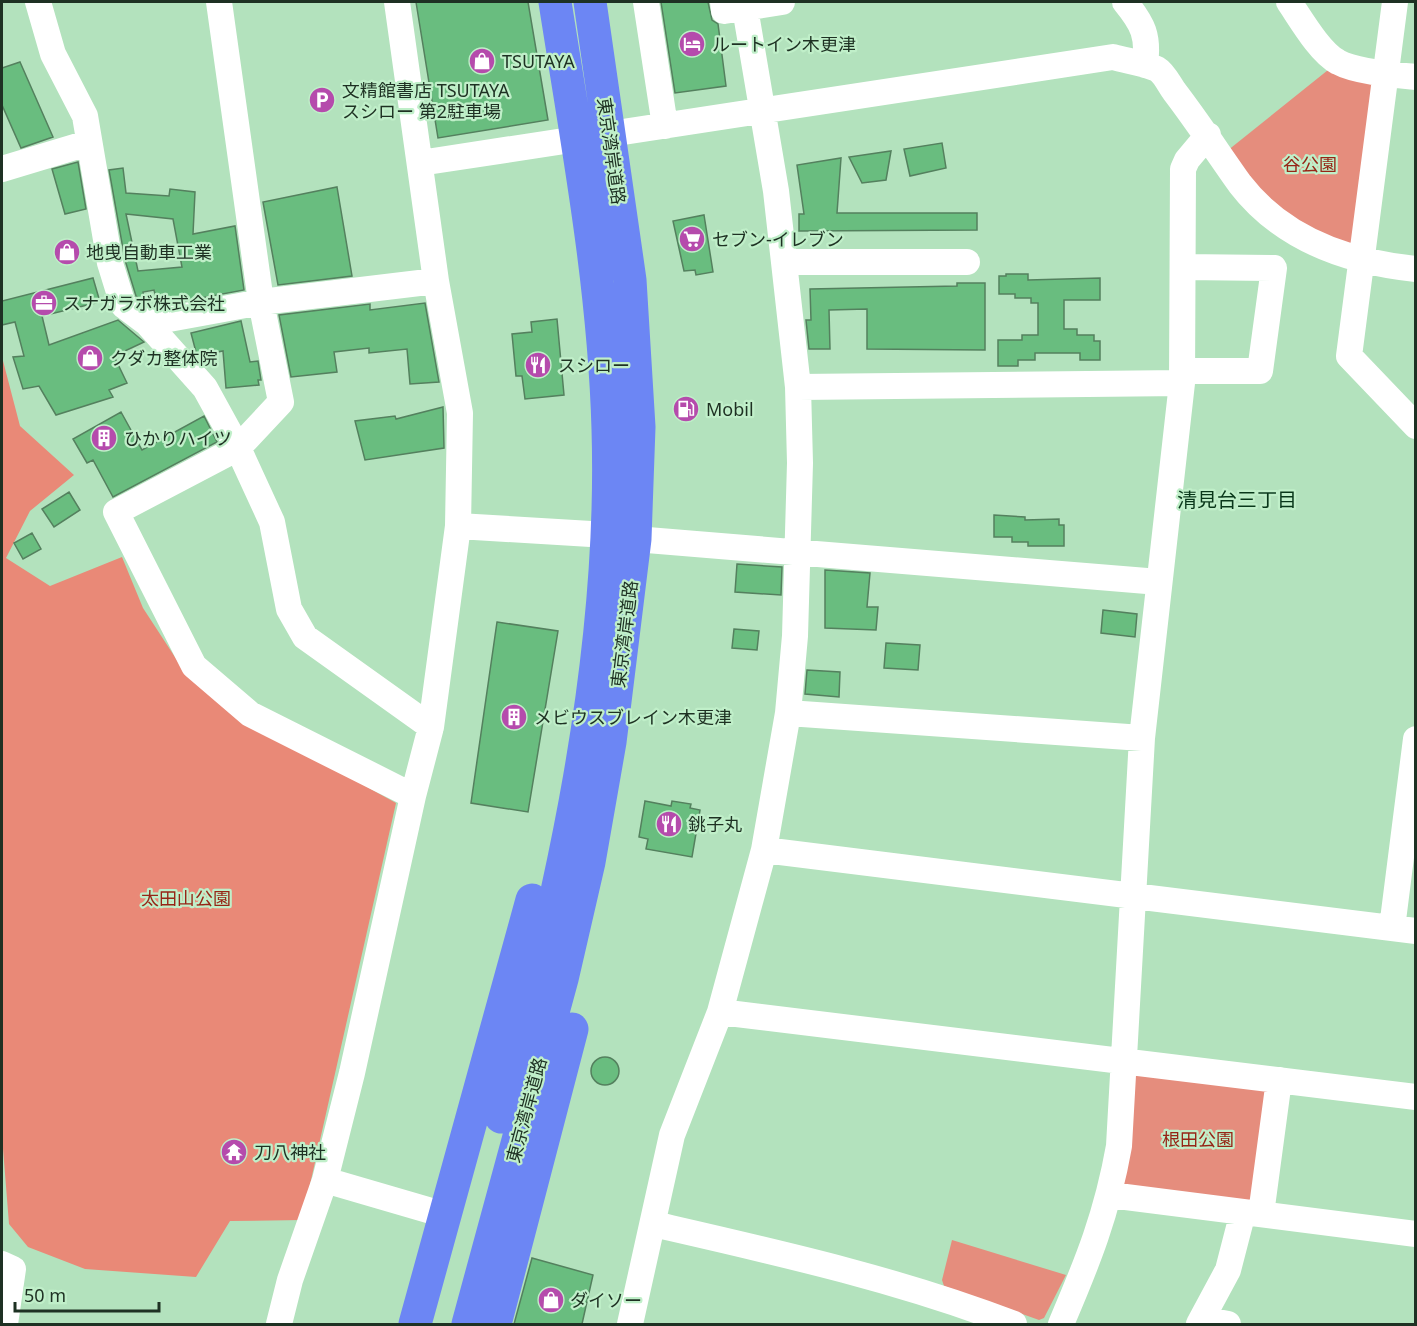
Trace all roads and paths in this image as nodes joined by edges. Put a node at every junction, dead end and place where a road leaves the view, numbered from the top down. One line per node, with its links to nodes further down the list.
1 (38, 2): 20 (street)
2 (219, 2): 29 (street)
3 (397, 2): 21 (street)
4 (555, 2): 19 (highway, 東京湾岸道路)
5 (590, 2): 17 (highway, 東京湾岸道路)
6 (646, 2): 16 (street)
7 (782, 2): 11 (street)
8 (1125, 2): 12 (street)
9 (1289, 2): 13 (street)
10 (1395, 2): 13 (street)
11 (737, 4): 15 (street)
12 (1145, 65): 15 (street); 18 (street)
13 (1384, 74): 14 (street); 25 (street)
14 (1416, 77)
15 (762, 111): 16 (street); 23 (street)
16 (665, 126): 17 (street)
17 (610, 133): 19 (street); 38 (highway, 東京湾岸道路)
18 (1208, 135): 25 (street); 26 (street)
19 (577, 139): 21 (street); 34 (highway, 東京湾岸道路)
20 (88, 143): 22 (street); 30 (street)
21 (420, 163): 28 (street)
22 (2, 169)
23 (786, 262): 24 (street); 32 (street)
24 (967, 262)
25 (1362, 262): 27 (street); 33 (street)
26 (1183, 267): 31 (street); 31 (street)
27 (1416, 269)
28 (436, 281): 29 (street); 36 (street)
29 (261, 302): 30 (street); 35 (street)
30 (147, 323): 35 (street)
31 (1182, 377): 32 (street); 40 (street)
32 (798, 387): 39 (street)
33 (1416, 426)
34 (608, 431): 37 (highway); 41 (highway, 東京湾岸道路)
35 (238, 447): 43 (street); 46 (street)
36 (458, 526): 37 (street); 43 (street)
37 (591, 534): 57 (highway)
38 (635, 539): 39 (street); 41 (highway, 東京湾岸道路); 67 (highway)
39 (799, 554): 40 (street); 42 (street)
40 (1159, 582): 44 (street)
41 (614, 619): 65 (highway, 東京湾岸道路); 66 (highway, 東京湾岸道路)
42 (788, 713): 44 (street); 47 (street)
43 (431, 727): 46 (street)
44 (1142, 738): 48 (street)
45 (1416, 739): 49 (street)
46 (413, 796): 54 (street)
47 (764, 850): 48 (street); 50 (street)
48 (1133, 896): 49 (street); 51 (street)
49 (1404, 929)
50 (720, 1012): 51 (street); 58 (street)
51 (1124, 1061): 52 (street); 55 (street)
52 (1279, 1080): 53 (street); 56 (street)
53 (1416, 1097)
54 (325, 1180): 57 (street); 63 (street)
55 (1110, 1195): 56 (street); 70 (street)
56 (1252, 1213): 59 (street); 61 (street)
57 (445, 1215): 64 (highway)
58 (653, 1224): 68 (street); 69 (street)
59 (1416, 1234)
60 (2, 1264): 62 (street)
61 (1201, 1322): 71 (street)
62 (5, 1324)
63 (279, 1324)
64 (415, 1324)
65 (445, 1324)
66 (468, 1324)
67 (495, 1324)
68 (630, 1324)
69 (1014, 1324)
70 (1060, 1324)
71 (1228, 1324)

